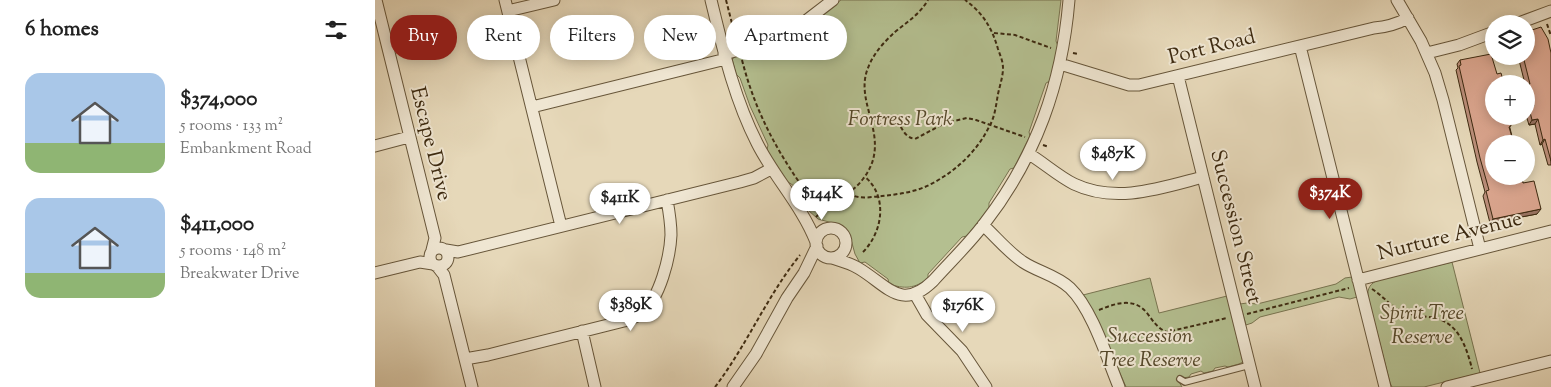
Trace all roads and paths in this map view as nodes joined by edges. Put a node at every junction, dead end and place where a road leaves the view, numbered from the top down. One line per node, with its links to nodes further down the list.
1 (376, 0): 17 (street, Escape Drive)
2 (554, 0): 9 (street)
3 (711, 0): 21 (street)
4 (726, 0): 12 (path)
5 (833, 0): 13 (street)
6 (927, 0): 27 (path)
7 (965, 0): 15 (path)
8 (1069, 0): 19 (street)
9 (506, 6): 26 (street)
10 (1403, 9): 18 (street, Port Road); 22 (street)
11 (1551, 11): 14 (street)
12 (730, 15)
13 (814, 15)
14 (1535, 17)
15 (994, 34): 19 (path); 28 (path)
16 (1485, 35): 22 (street)
17 (380, 43): 29 (street, Escape Drive)
18 (1300, 46): 25 (street, Port Road); 56 (street)
19 (1063, 51): 20 (path); 24 (street)
20 (1078, 54)
21 (725, 56): 26 (street); 34 (street)
22 (1429, 57): 48 (street)
23 (742, 60): 41 (path)
24 (1060, 64): 25 (street, Port Road); 30 (street)
25 (1178, 76): 36 (street, Succession Street)
26 (532, 107): 43 (street)
27 (871, 121): 28 (path); 35 (path)
28 (990, 125): 30 (path); 38 (path)
29 (409, 138): 31 (street); 51 (street, Escape Drive)
30 (1034, 141): 32 (path); 33 (street)
31 (375, 146)
32 (1049, 147)
33 (1029, 154): 36 (street); 42 (street)
34 (771, 169): 39 (street); 40 (street)
35 (865, 177): 37 (path); 38 (path)
36 (1203, 177): 61 (street, Succession Street)
37 (849, 193): 38 (path); 41 (path)
38 (878, 196): 50 (path)
39 (667, 200): 43 (street); 62 (street)
40 (802, 212): 41 (street); 46 (street)
41 (817, 216): 44 (street)
42 (983, 225): 59 (street); 73 (street)
43 (561, 226): 51 (street)
44 (831, 228): 46 (street); 47 (street)
45 (1551, 232): 48 (street, Nurture Avenue)
46 (816, 244): 52 (street); 55 (street)
47 (846, 244): 52 (street); 53 (street)
48 (1481, 249): 56 (street, Nurture Avenue)
49 (803, 251): 70 (path)
50 (863, 252)
51 (439, 257): 54 (street); 63 (street, Escape Drive)
52 (830, 258): 53 (street); 55 (street)
53 (860, 269): 59 (street)
54 (375, 273)
55 (804, 273): 71 (street)
56 (1358, 280): 75 (street)
57 (1349, 288): 61 (path)
58 (1372, 290): 67 (path)
59 (915, 294): 72 (street)
60 (1099, 310): 61 (path)
61 (1237, 316): 65 (street, Succession Street)
62 (582, 331): 63 (street); 69 (street)
63 (465, 360): 68 (street, Escape Drive)
64 (1551, 361): 67 (street)
65 (1250, 365): 66 (lane); 74 (street, Succession Street)
66 (1180, 380)
67 (1474, 380): 76 (street)
68 (472, 387)
69 (595, 387)
70 (715, 387)
71 (733, 387)
72 (986, 387)
73 (1119, 387)
74 (1255, 387)
75 (1385, 387)
76 (1447, 387)

